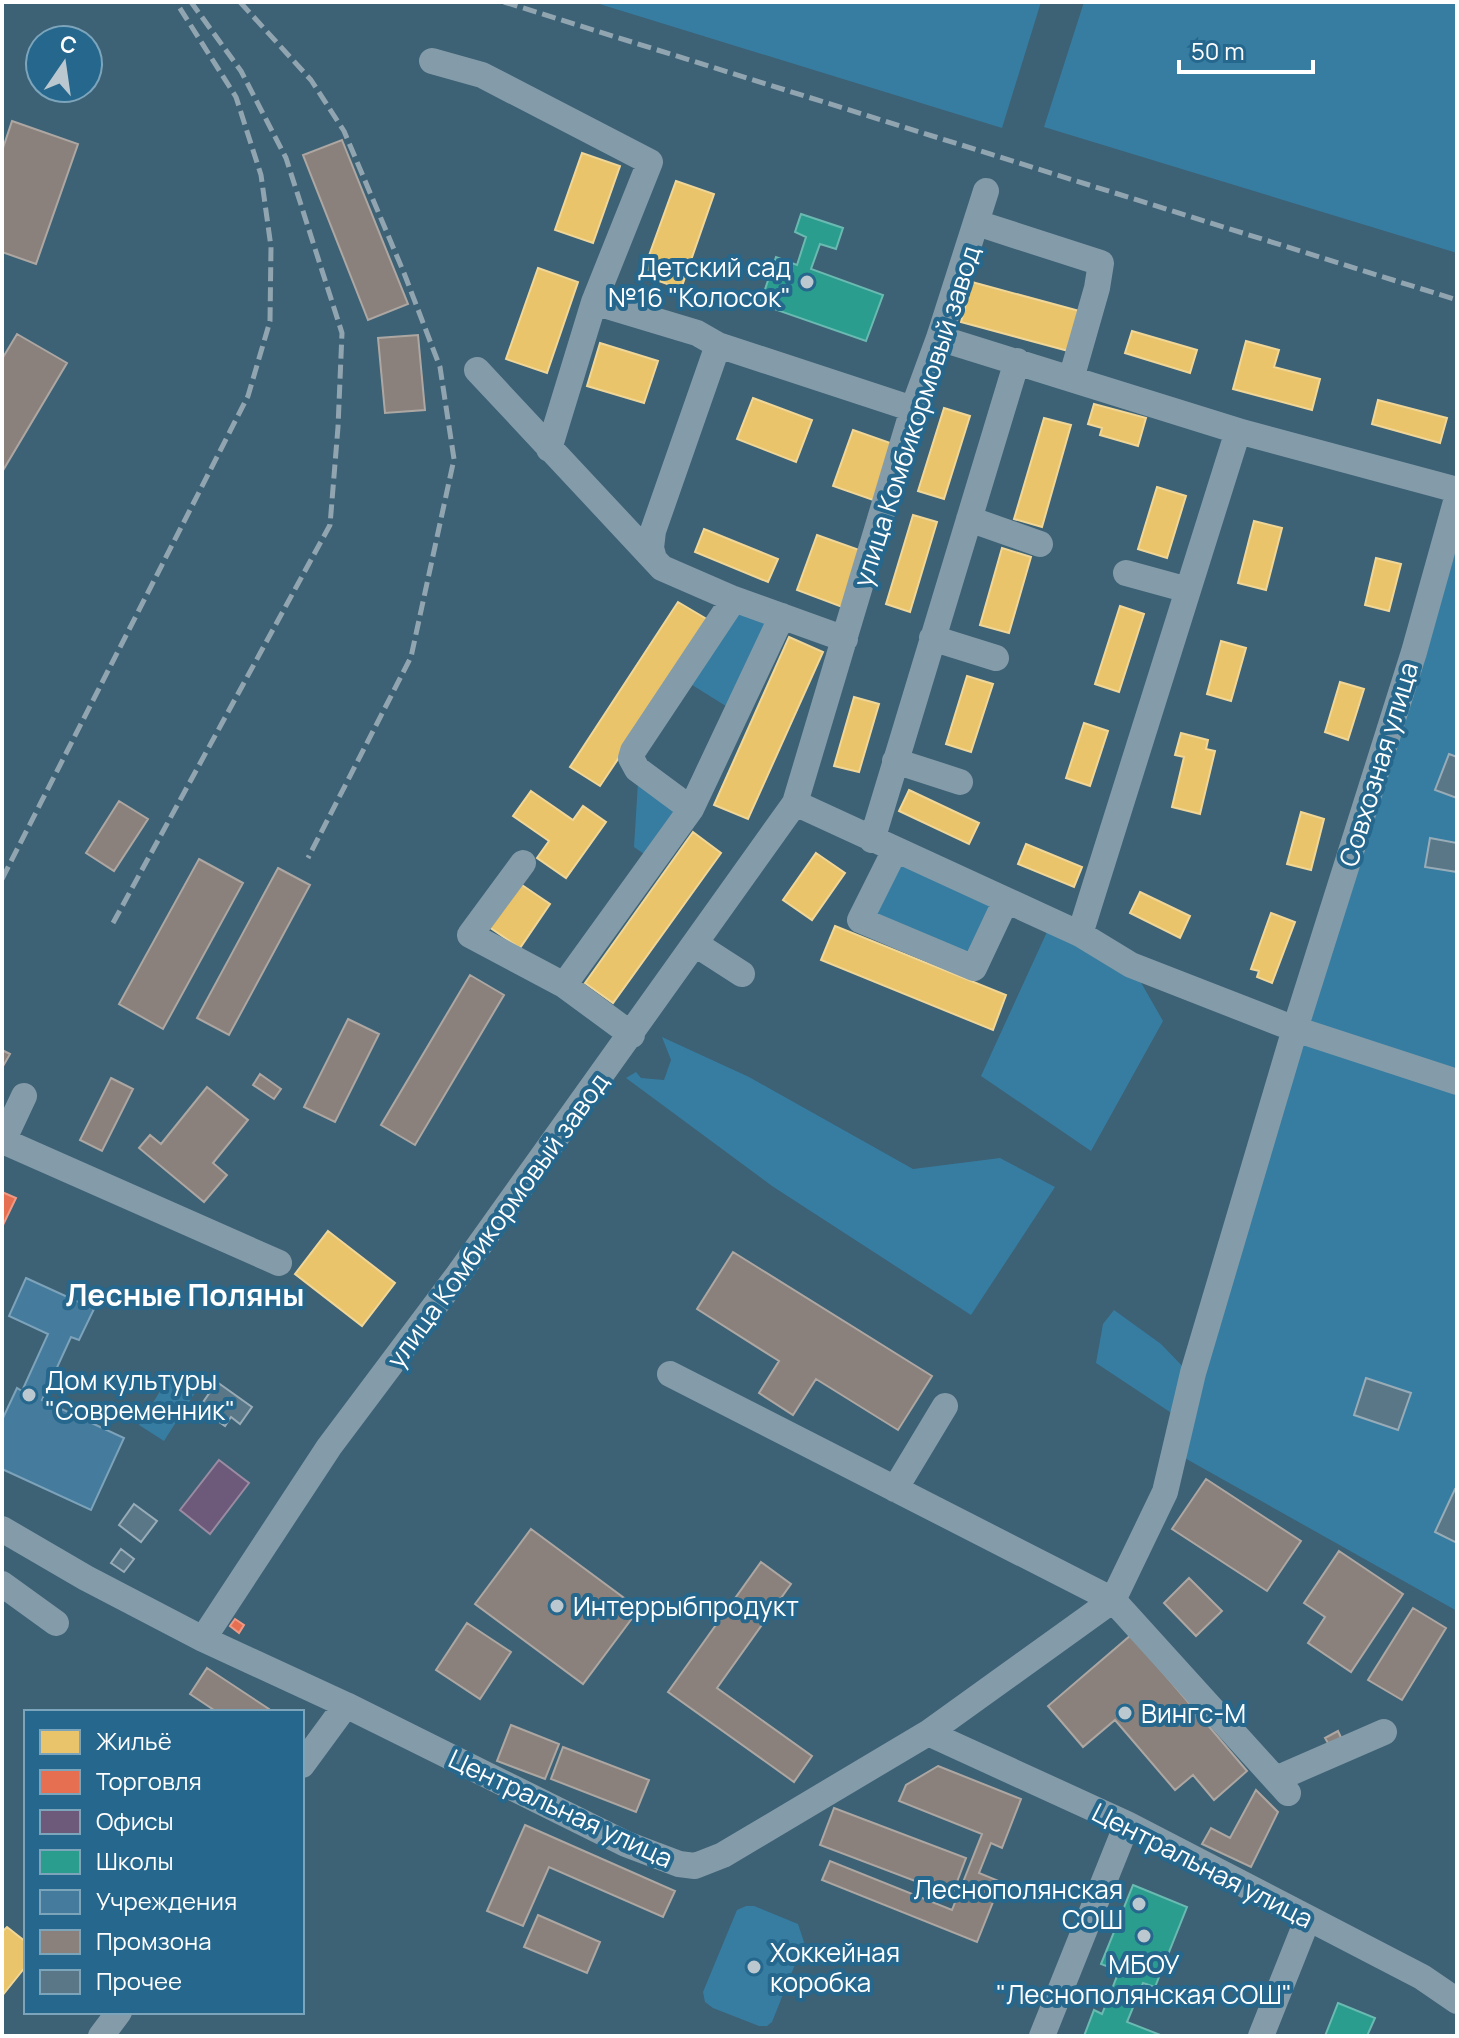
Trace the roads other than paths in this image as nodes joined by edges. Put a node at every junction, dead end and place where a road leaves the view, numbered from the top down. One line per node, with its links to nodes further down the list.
1 (432, 61): 4 (street)
2 (986, 191): 3 (street, улица Комбикормовый завод)
3 (977, 223): 5 (street, улица Комбикормовый завод); 9 (street)
4 (594, 302): 6 (street); 12 (street)
5 (939, 338): 7 (street); 10 (street, улица Комбикормовый завод)
6 (718, 345): 10 (street); 17 (street)
7 (1017, 361): 9 (street); 15 (street)
8 (477, 370): 12 (street)
9 (1071, 379): 11 (street)
10 (913, 409): 23 (street, улица Комбикормовый завод)
11 (1238, 431): 13 (street); 19 (street)
12 (549, 449): 17 (street)
13 (1457, 490)
14 (1457, 498): 36 (street, Совхозная улица)
15 (969, 519): 16 (street); 22 (street)
16 (1040, 544)
17 (654, 559): 20 (street)
18 (1126, 573): 19 (street)
19 (1188, 590): 32 (street)
20 (734, 599): 21 (street); 28 (street)
21 (782, 616): 23 (street); 28 (street)
22 (932, 638): 24 (street); 25 (street)
23 (845, 639): 27 (street, улица Комбикормовый завод)
24 (996, 658)
25 (895, 761): 26 (street); 29 (street)
26 (960, 782)
27 (795, 803): 29 (street); 33 (street, улица Комбикормовый завод)
28 (691, 809): 35 (street)
29 (884, 845): 31 (street); 31 (street)
30 (523, 863): 35 (street)
31 (1006, 900): 32 (street)
32 (1080, 934): 36 (street)
33 (697, 945): 34 (street); 37 (street, улица Комбикормовый завод)
34 (742, 974)
35 (564, 985): 37 (street)
36 (1295, 1029): 38 (street); 47 (street, Совхозная улица)
37 (632, 1035): 49 (street, улица Комбикормовый завод)
38 (1457, 1082)
39 (25, 1106): 40 (street)
40 (2, 1142): 41 (street)
41 (279, 1263)
42 (670, 1374): 44 (street)
43 (945, 1406): 44 (street)
44 (895, 1489): 47 (street)
45 (2, 1529): 49 (street, Центральная улица)
46 (2, 1584): 48 (street)
47 (1113, 1600): 52 (street); 53 (street)
48 (56, 1623)
49 (203, 1639): 50 (street, Центральная улица)
50 (346, 1705): 53 (street, Центральная улица); 54 (street)
51 (964, 1723): 53 (street)
52 (1384, 1732)
53 (928, 1733): 55 (street, Центральная улица)
54 (304, 1762)
55 (1127, 1824): 56 (street, Центральная улица); 60 (street)
56 (1308, 1918): 57 (street, Центральная улица); 61 (street)
57 (1457, 2001)
58 (118, 2014): 59 (street)
59 (101, 2036)
60 (1042, 2036)
61 (1261, 2036)

